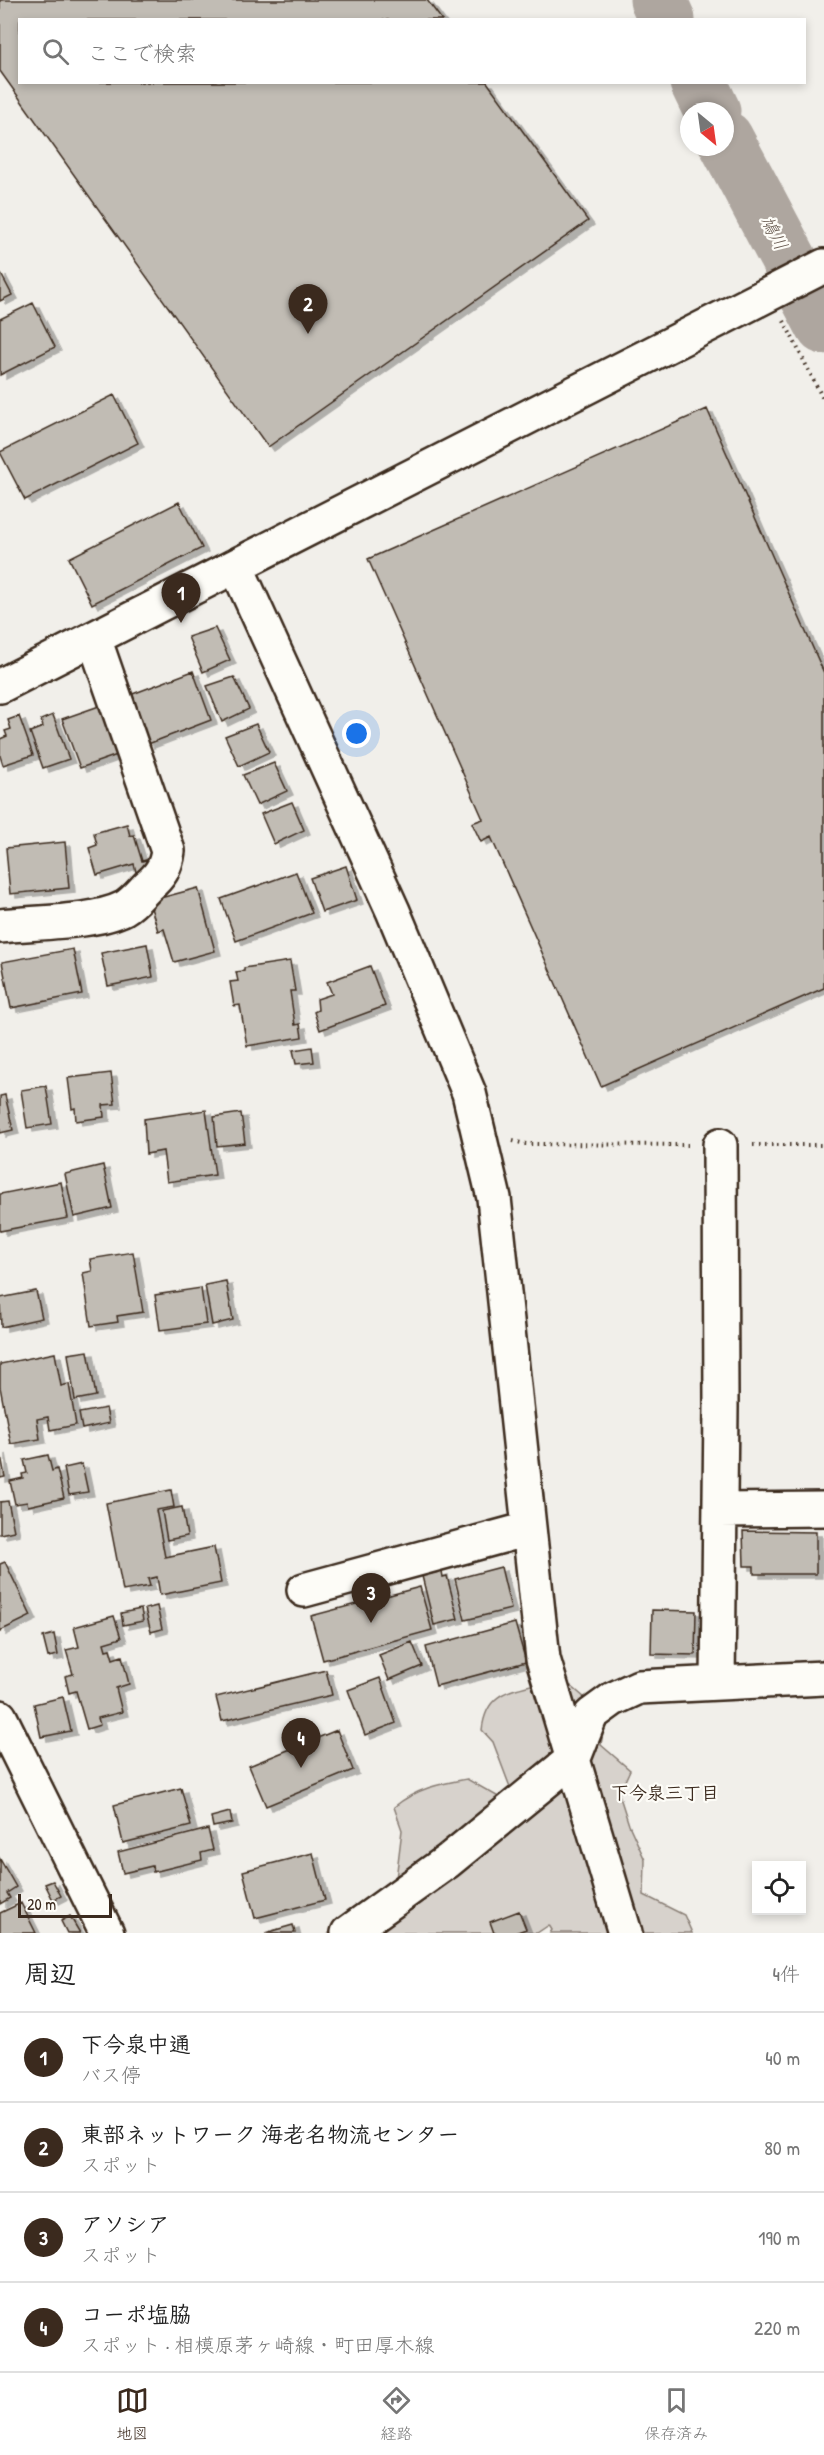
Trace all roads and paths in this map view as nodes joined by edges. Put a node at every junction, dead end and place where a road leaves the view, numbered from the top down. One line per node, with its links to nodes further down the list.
1 (822, 267): 2 (street)
2 (774, 293): 3 (path); 4 (street)
3 (824, 401)
4 (236, 566): 5 (street); 13 (street)
5 (94, 638): 6 (street); 7 (street)
6 (0, 686)
7 (0, 926)
8 (509, 1140): 9 (path)
9 (720, 1145): 10 (path); 12 (street)
10 (824, 1145)
11 (824, 1509): 12 (street)
12 (720, 1510): 16 (street)
13 (528, 1529): 14 (street); 18 (street)
14 (304, 1590)
15 (824, 1678): 16 (street)
16 (718, 1683): 18 (street)
17 (0, 1718): 19 (street)
18 (574, 1758): 20 (street); 21 (street)
19 (107, 1933)
20 (348, 1933)
21 (625, 1933)

